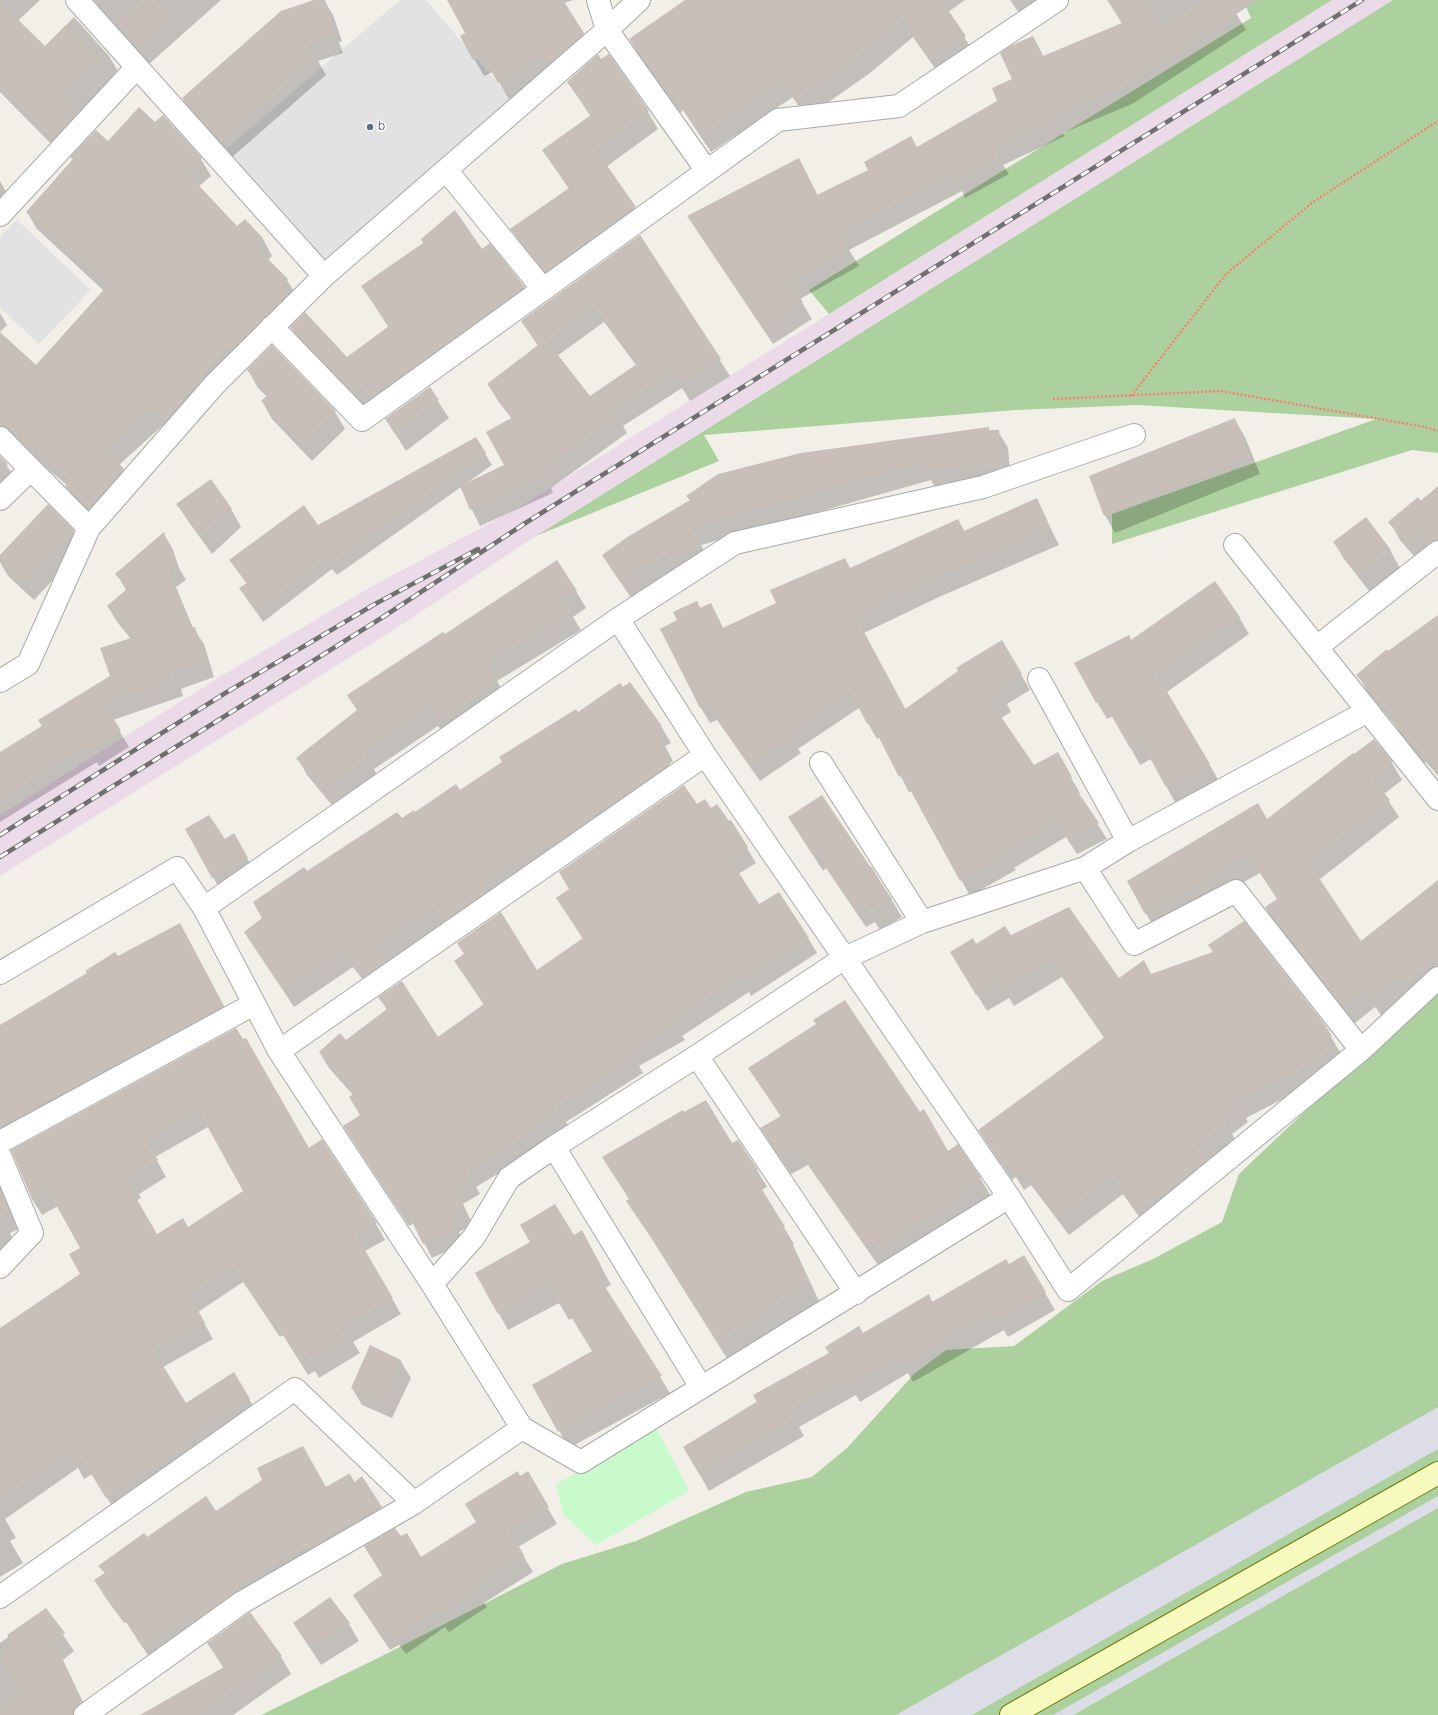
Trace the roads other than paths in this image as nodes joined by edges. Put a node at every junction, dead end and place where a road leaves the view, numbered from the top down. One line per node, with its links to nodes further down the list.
1 (77, 0): 6 (street)
2 (598, 0): 5 (street)
3 (639, 0): 5 (street)
4 (1057, 0): 8 (street)
5 (608, 30): 7 (street); 8 (street)
6 (137, 67): 9 (street); 10 (street)
7 (446, 170): 10 (street); 11 (street)
8 (707, 171): 11 (street)
9 (0, 215)
10 (324, 276): 12 (street)
11 (543, 289): 12 (street)
12 (272, 327): 17 (street)
13 (1134, 435): 20 (street)
14 (0, 438): 15 (street)
15 (30, 470): 16 (street); 17 (street)
16 (0, 499)
17 (89, 528): 23 (street)
18 (1235, 545): 21 (street)
19 (1438, 552): 21 (street)
20 (618, 619): 25 (street); 30 (street)
21 (1317, 647): 24 (street)
22 (1039, 679): 28 (street)
23 (0, 681)
24 (1368, 711): 27 (street); 28 (street)
25 (705, 755): 32 (street); 37 (street)
26 (821, 763): 31 (street)
27 (1438, 799)
28 (1128, 841): 29 (street)
29 (1085, 868): 31 (street); 36 (street)
30 (204, 908): 33 (street); 35 (street)
31 (922, 922): 32 (street)
32 (844, 959): 38 (street); 42 (street)
33 (0, 973)
34 (1438, 978): 36 (street)
35 (254, 1004): 37 (street); 39 (street)
36 (1360, 1050): 42 (street)
37 (278, 1051): 44 (street)
38 (697, 1056): 40 (street); 45 (street)
39 (0, 1142)
40 (554, 1147): 44 (street); 46 (street)
41 (0, 1156): 43 (street)
42 (1009, 1197): 45 (street)
43 (0, 1267)
44 (432, 1284): 47 (street)
45 (856, 1293): 46 (street)
46 (700, 1387): 47 (street)
47 (522, 1428): 49 (street)
48 (1438, 1473): 52 (street)
49 (414, 1503): 50 (street); 51 (street)
50 (0, 1597)
51 (86, 1715)
52 (1011, 1715)

